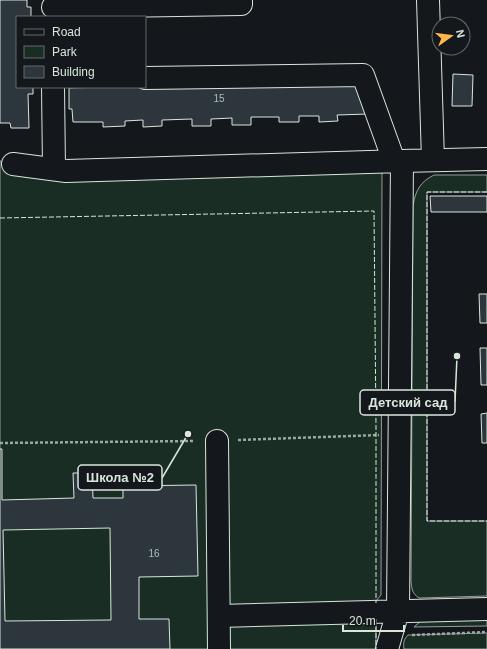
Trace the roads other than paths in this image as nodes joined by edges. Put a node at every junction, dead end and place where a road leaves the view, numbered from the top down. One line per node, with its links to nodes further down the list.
1 (241, 0): 3 (street)
2 (428, 0): 7 (street)
3 (52, 8)
4 (146, 78): 8 (street)
5 (53, 88): 10 (street)
6 (487, 159): 7 (street)
7 (433, 160): 8 (street)
8 (398, 161): 10 (street); 13 (street)
9 (13, 164): 10 (street)
10 (54, 169)
11 (217, 441): 14 (street)
12 (487, 609): 13 (street)
13 (398, 611): 14 (street); 15 (street)
14 (219, 616): 16 (street)
15 (389, 642)
16 (219, 649)

